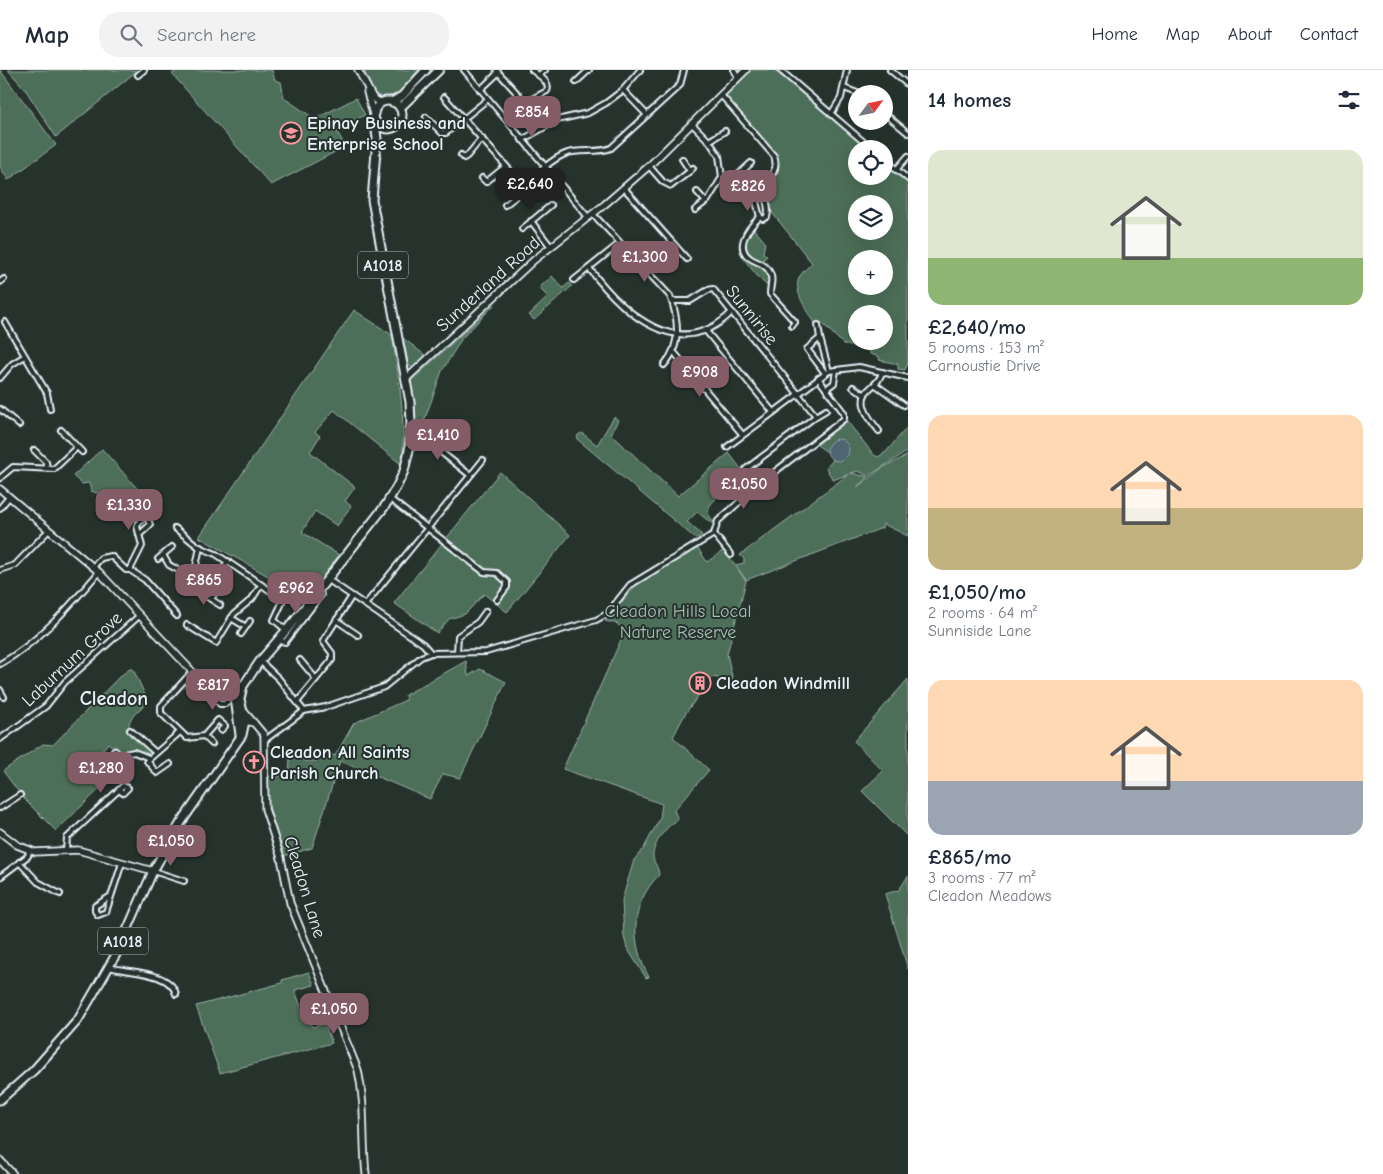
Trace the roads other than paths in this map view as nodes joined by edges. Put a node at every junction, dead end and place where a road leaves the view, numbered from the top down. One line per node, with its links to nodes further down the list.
1 (144, 70): 17 (street)
2 (358, 70): 21 (street)
3 (426, 70): 30 (highway)
4 (439, 70): 32 (highway, A1018)
5 (464, 70): 24 (street)
6 (532, 70): 18 (street)
7 (545, 70): 18 (street)
8 (589, 70): 20 (street)
9 (640, 70): 25 (street)
10 (684, 70): 36 (street)
11 (734, 70): 19 (street)
12 (746, 70): 19 (street, Sunderland Road)
13 (780, 70): 35 (street)
14 (847, 70): 23 (street)
15 (890, 70): 22 (street)
16 (498, 71): 18 (street); 24 (street)
17 (138, 75)
18 (540, 75)
19 (738, 77): 27 (street, Sunderland Road)
20 (576, 82)
21 (366, 85): 31 (street); 39 (street)
22 (908, 85)
23 (844, 88): 26 (street); 35 (street)
24 (480, 90): 29 (street)
25 (623, 90): 36 (street); 46 (street)
26 (848, 90)
27 (721, 95): 41 (street, Sunderland Road); 64 (street)
28 (444, 97): 38 (street)
29 (488, 99): 34 (street); 38 (street)
30 (392, 102): 31 (highway); 32 (highway)
31 (380, 103): 39 (highway, A1018)
32 (400, 108): 42 (highway, A1018)
33 (503, 108): 34 (street)
34 (499, 112): 46 (street)
35 (832, 114): 47 (street)
36 (647, 115): 56 (street)
37 (426, 116): 38 (street)
38 (465, 118): 45 (street)
39 (374, 120): 42 (highway); 49 (highway, A1018)
40 (893, 120): 44 (street)
41 (692, 124): 48 (street); 55 (street, Sunderland Road)
42 (388, 129): 49 (highway, A1018)
43 (725, 131): 48 (street)
44 (908, 133)
45 (482, 138): 50 (street); 54 (street)
46 (522, 140): 56 (street)
47 (862, 140)
48 (708, 141): 59 (street)
49 (376, 151): 100 (highway, A1018)
50 (462, 154)
51 (908, 156): 58 (street)
52 (682, 159): 55 (street)
53 (751, 163): 59 (street)
54 (506, 166): 60 (street); 62 (street)
55 (649, 166): 63 (street, Sunderland Road)
56 (545, 167): 62 (street); 70 (street)
57 (893, 167): 58 (street)
58 (896, 170): 61 (street)
59 (722, 177): 66 (street)
60 (482, 178)
61 (908, 179)
62 (524, 186): 67 (street)
63 (624, 188): 70 (street, Sunderland Road); 76 (street)
64 (759, 188): 71 (street); 71 (street)
65 (697, 192): 66 (street)
66 (706, 202): 69 (street)
67 (505, 204)
68 (550, 205): 72 (street)
69 (695, 210)
70 (590, 216): 74 (street); 75 (street, Sunderland Road)
71 (760, 217): 85 (street)
72 (531, 221): 73 (street); 75 (street)
73 (522, 229)
74 (620, 242): 77 (street); 81 (street)
75 (551, 247): 100 (street, Sunderland Road)
76 (688, 259)
77 (589, 268): 79 (street); 87 (street)
78 (4, 279): 80 (street)
79 (574, 280)
80 (0, 282)
81 (672, 302): 82 (street, Sunnirise); 87 (street)
82 (732, 312): 86 (street); 104 (street, Sunnirise)
83 (5, 322): 90 (street)
84 (818, 325): 88 (street)
85 (792, 326)
86 (706, 331): 87 (street); 110 (street)
87 (678, 334): 89 (street)
88 (820, 338): 94 (street); 94 (street)
89 (673, 351): 91 (street); 115 (street)
90 (25, 356): 96 (street); 108 (street)
91 (664, 365)
92 (0, 369): 96 (street)
93 (836, 370): 94 (street); 95 (street); 103 (street)
94 (827, 372): 98 (street)
95 (882, 372): 99 (street); 101 (street)
96 (4, 373): 97 (street)
97 (0, 378)
98 (818, 378): 103 (street); 104 (street)
99 (908, 378)
100 (406, 379): 117 (highway, A1018)
101 (876, 385): 105 (street); 106 (street)
102 (853, 387): 105 (street)
103 (826, 389): 135 (street)
104 (798, 393): 110 (street); 111 (street, Sunnirise)
105 (865, 395): 114 (street)
106 (904, 405)
107 (0, 409): 112 (street)
108 (50, 409)
109 (826, 410): 111 (street)
110 (772, 412): 115 (street)
111 (816, 416): 125 (street)
112 (19, 425)
113 (61, 430): 116 (street)
114 (879, 431)
115 (742, 434): 120 (street)
116 (66, 435): 118 (street); 119 (street)
117 (411, 437): 126 (street); 130 (highway, A1018)
118 (61, 439)
119 (77, 447): 122 (street); 124 (street)
120 (727, 447)
121 (34, 450): 124 (street)
122 (82, 452)
123 (483, 460): 126 (street)
124 (47, 468): 127 (street)
125 (746, 469)
126 (470, 475): 133 (street)
127 (0, 478)
128 (0, 489): 129 (street)
129 (9, 497): 131 (street); 134 (street)
130 (390, 499): 133 (street); 147 (highway, A1018)
131 (0, 507)
132 (175, 528): 138 (street)
133 (427, 529): 153 (street); 155 (street)
134 (48, 531): 143 (street); 144 (street)
135 (714, 534): 140 (street); 168 (street)
136 (139, 535): 136 (street); 145 (street)
137 (172, 547): 139 (street)
138 (200, 547): 139 (street); 142 (street)
139 (163, 555): 141 (street)
140 (731, 555)
141 (158, 559)
142 (228, 561): 148 (street); 152 (street)
143 (93, 567): 145 (street); 146 (street)
144 (0, 570)
145 (130, 570): 158 (street)
146 (100, 572): 157 (street); 172 (street)
147 (326, 578): 149 (highway, A1018); 151 (street)
148 (261, 585): 159 (street); 164 (street)
149 (318, 590): 164 (highway, A1018); 167 (street)
150 (198, 591): 152 (street)
151 (352, 596): 155 (street); 160 (street)
152 (210, 599): 154 (street)
153 (497, 600)
154 (220, 605)
155 (365, 605): 169 (street)
156 (486, 611): 168 (street)
157 (139, 616): 173 (street); 187 (street, Laburnum Grove)
158 (177, 616)
159 (231, 618): 162 (street); 163 (street)
160 (336, 620): 166 (street); 174 (street)
161 (250, 621): 163 (street)
162 (187, 625)
163 (246, 627): 165 (street)
164 (286, 631): 167 (highway, A1018)
165 (241, 634)
166 (358, 635)
167 (278, 640): 171 (highway, A1018)
168 (456, 652): 169 (street)
169 (431, 653): 180 (street)
170 (300, 660): 174 (street)
171 (260, 661): 177 (highway, A1018); 178 (street)
172 (0, 664)
173 (191, 672): 177 (street); 185 (street)
174 (316, 679): 178 (street)
175 (0, 690): 176 (street)
176 (4, 697)
177 (235, 698): 179 (highway); 181 (highway, A1018)
178 (298, 702): 180 (street)
179 (242, 709): 181 (highway); 182 (street)
180 (304, 711): 188 (street)
181 (242, 721): 182 (street); 202 (highway, A1018)
182 (254, 723): 188 (street)
183 (221, 730): 186 (street)
184 (131, 732): 191 (street)
185 (180, 732): 186 (street); 191 (street)
186 (204, 736): 189 (street)
187 (0, 739)
188 (265, 740): 212 (street, Cleadon Lane)
189 (212, 744)
190 (116, 750): 192 (street)
191 (155, 752): 192 (street)
192 (149, 758): 193 (street)
193 (170, 764)
194 (119, 790): 199 (street)
195 (20, 795): 196 (street)
196 (0, 808)
197 (0, 832): 198 (street)
198 (29, 850): 199 (street); 200 (street)
199 (66, 850): 201 (street)
200 (19, 862): 203 (street); 205 (street)
201 (122, 863): 202 (street); 206 (street)
202 (153, 871): 204 (street); 207 (highway, A1018)
203 (0, 877)
204 (184, 881)
205 (60, 894)
206 (111, 896): 206 (street)
207 (109, 967): 208 (street); 209 (highway, A1018)
208 (176, 994)
209 (0, 1100)
210 (0, 1160): 211 (street)
211 (13, 1174)
212 (366, 1174)

